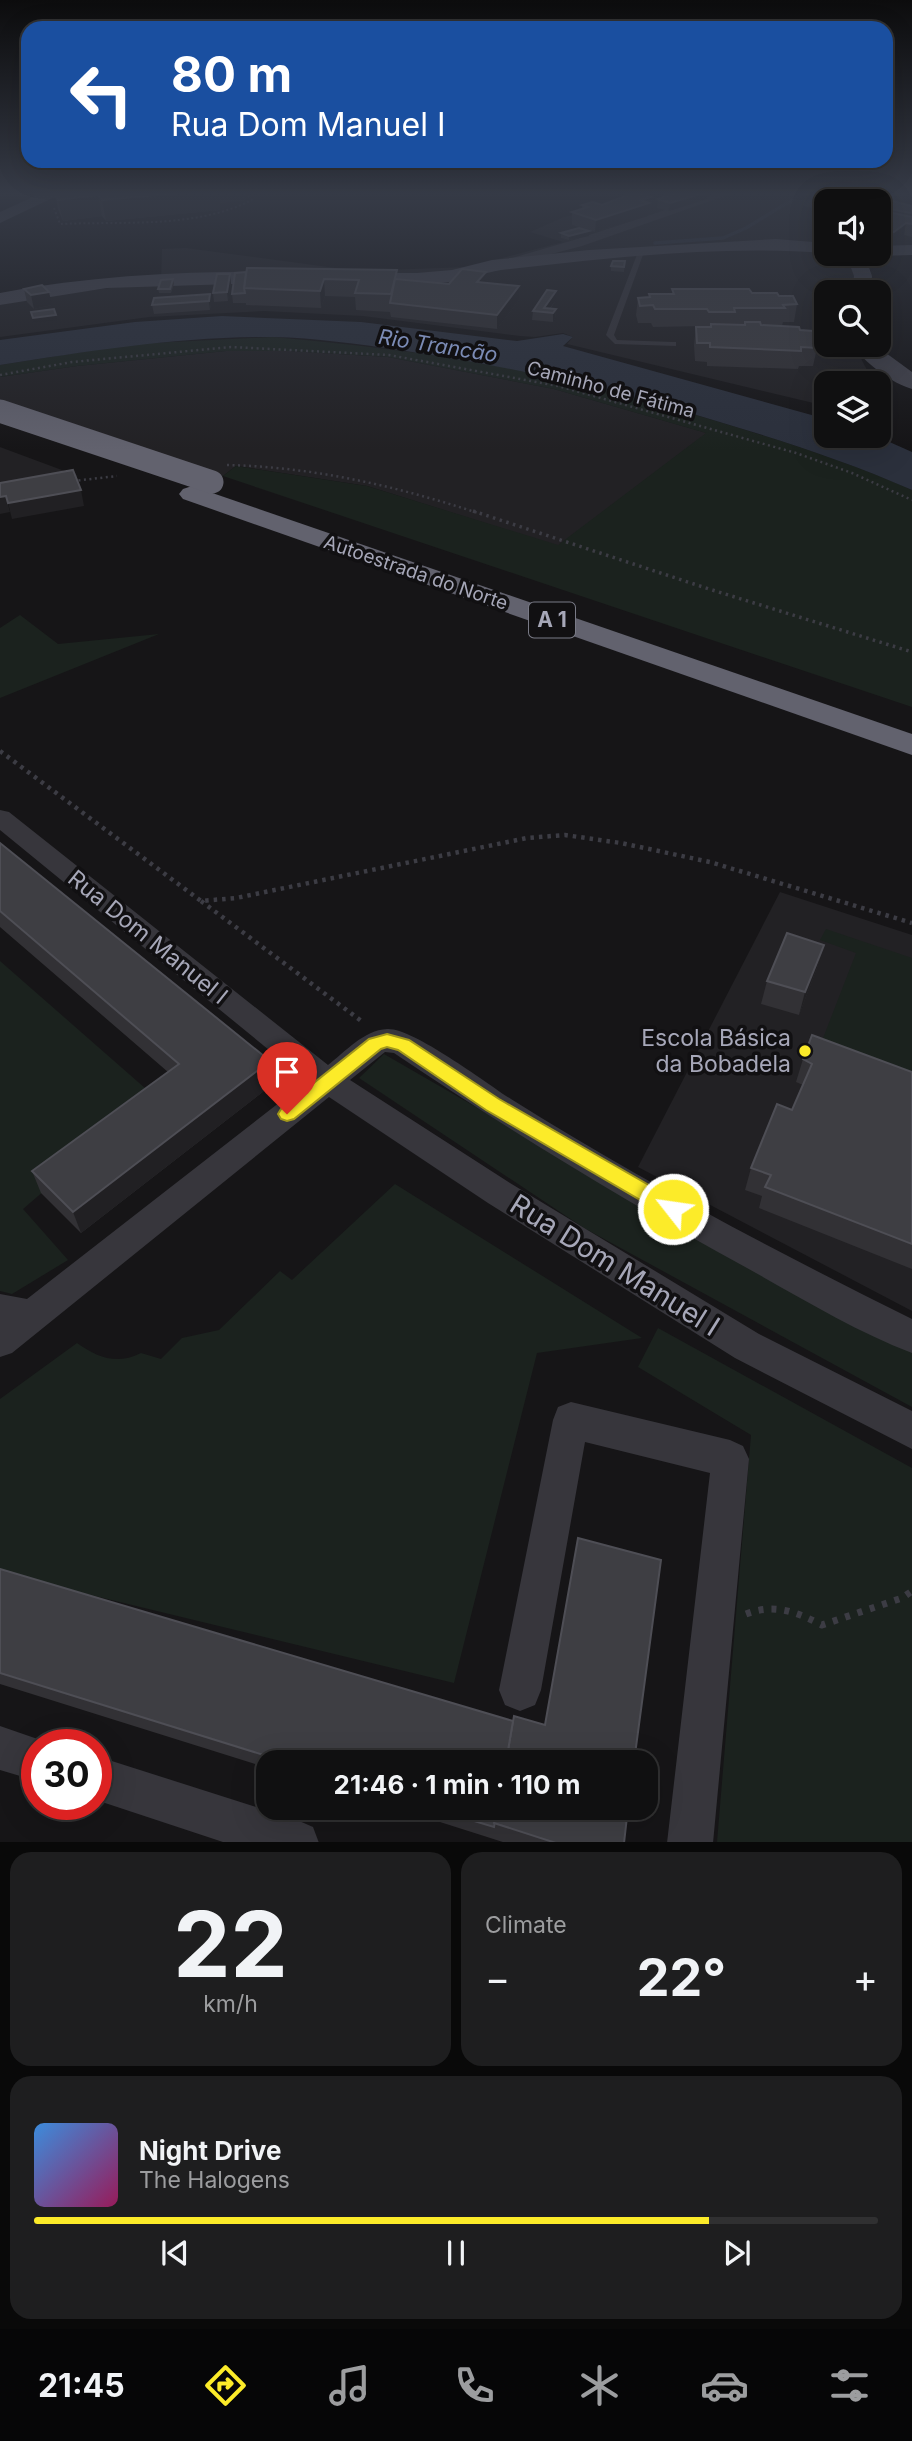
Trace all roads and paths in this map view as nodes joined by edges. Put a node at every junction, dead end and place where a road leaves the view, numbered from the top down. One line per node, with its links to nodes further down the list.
1 (186, 278): 7 (main road)
2 (302, 278): 3 (main road)
3 (306, 278)
4 (333, 278): 5 (main road)
5 (429, 278)
6 (631, 278): 8 (lane)
7 (0, 299)
8 (673, 344)
9 (876, 357): 11 (main road)
10 (0, 374): 17 (path, Caminho de Fátima)
11 (912, 382)
12 (0, 411): 16 (highway, Autoestrada do Norte / A 1, bridge)
13 (0, 428): 16 (highway, Autoestrada do Norte / A 1)
14 (120, 475): 15 (path)
15 (72, 481)
16 (207, 481): 18 (path); 19 (highway, Autoestrada do Norte / A 1); 20 (highway, Autoestrada do Norte / A 1)
17 (912, 500)
18 (912, 652)
19 (912, 719)
20 (912, 745)
21 (0, 751): 23 (path)
22 (0, 818): 26 (street, Rua Dom Manuel I)
23 (201, 901): 24 (path); 25 (path)
24 (912, 923)
25 (387, 1040): 26 (street); 28 (street)
26 (328, 1081): 27 (street); 30 (street, Rua Dom Manuel I)
27 (16, 1313): 29 (street)
28 (912, 1337)
29 (0, 1341)
30 (912, 1431)
31 (912, 1591): 32 (path)
32 (713, 1630): 33 (street); 38 (street)
33 (520, 1690)
34 (0, 1748): 35 (street)
35 (21, 1754)
36 (112, 1783): 37 (street)
37 (294, 1842)
38 (690, 1842)

